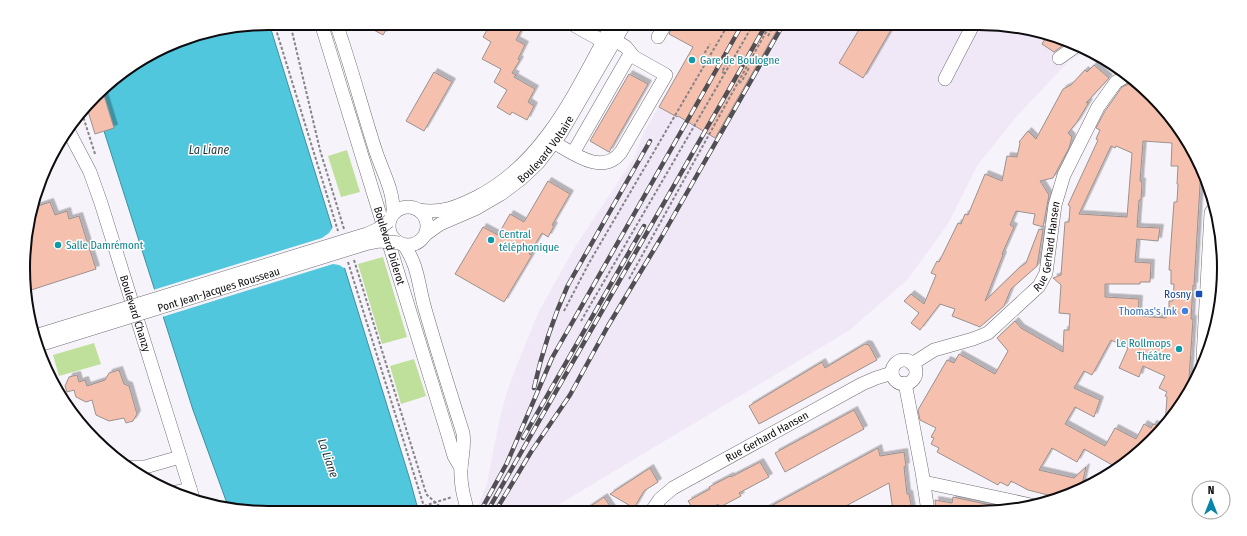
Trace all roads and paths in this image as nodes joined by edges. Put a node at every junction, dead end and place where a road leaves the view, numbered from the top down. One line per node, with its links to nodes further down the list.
1 (276, 30): 36 (path)
2 (292, 30): 35 (path)
3 (323, 30): 53 (street, Boulevard Diderot)
4 (338, 30): 31 (street, Boulevard Diderot)
5 (585, 30): 16 (street)
6 (611, 30): 16 (street, Boulevard Voltaire)
7 (619, 30): 16 (street, Boulevard Voltaire)
8 (662, 30): 15 (street)
9 (724, 30): 22 (path)
10 (750, 30): 24 (path)
11 (767, 30): 27 (path)
12 (771, 30): 14 (path)
13 (970, 30): 26 (street)
14 (768, 36)
15 (658, 37)
16 (609, 41): 19 (street); 29 (street, Boulevard Voltaire); 32 (street, Boulevard Voltaire)
17 (710, 44): 22 (path)
18 (1072, 49): 21 (street)
19 (630, 54): 30 (street); 30 (street)
20 (730, 57): 24 (path)
21 (1059, 58)
22 (705, 64): 43 (path)
23 (749, 68): 27 (path)
24 (725, 73): 44 (path)
25 (1123, 78): 48 (street, Rue Gerhard Hansen)
26 (945, 79)
27 (738, 84): 41 (path)
28 (71, 135): 51 (street, Boulevard Chanzy)
29 (555, 143): 30 (street); 37 (street, Boulevard Voltaire)
30 (573, 153)
31 (386, 177): 32 (street, Boulevard Diderot); 33 (street, Boulevard Diderot)
32 (415, 208): 33 (street); 37 (street)
33 (391, 217): 38 (street); 45 (street, Pont Jean-Jacques Rousseau, bridge)
34 (1212, 224): 46 (main road)
35 (345, 231)
36 (339, 233)
37 (424, 237): 38 (street); 42 (street, Boulevard Diderot)
38 (401, 244): 42 (street, Boulevard Diderot); 47 (street, Pont Jean-Jacques Rousseau, bridge)
39 (352, 253): 58 (path)
40 (346, 256): 59 (path)
41 (629, 279)
42 (420, 282): 53 (street, Boulevard Diderot)
43 (564, 311)
44 (581, 321)
45 (40, 335)
46 (1207, 336)
47 (43, 344)
48 (912, 364): 49 (street); 50 (street)
49 (892, 373): 50 (street); 62 (street, Rue Gerhard Hansen)
50 (905, 383): 54 (street)
51 (180, 457): 52 (street); 55 (street, Boulevard Chanzy)
52 (138, 467)
53 (461, 468): 61 (street, Boulevard Diderot)
54 (924, 482): 57 (street); 63 (street)
55 (191, 493)
56 (457, 496): 58 (path)
57 (1019, 502)
58 (435, 503): 59 (path); 60 (path)
59 (424, 506)
60 (439, 506)
61 (467, 506)
62 (655, 506)
63 (927, 506)

